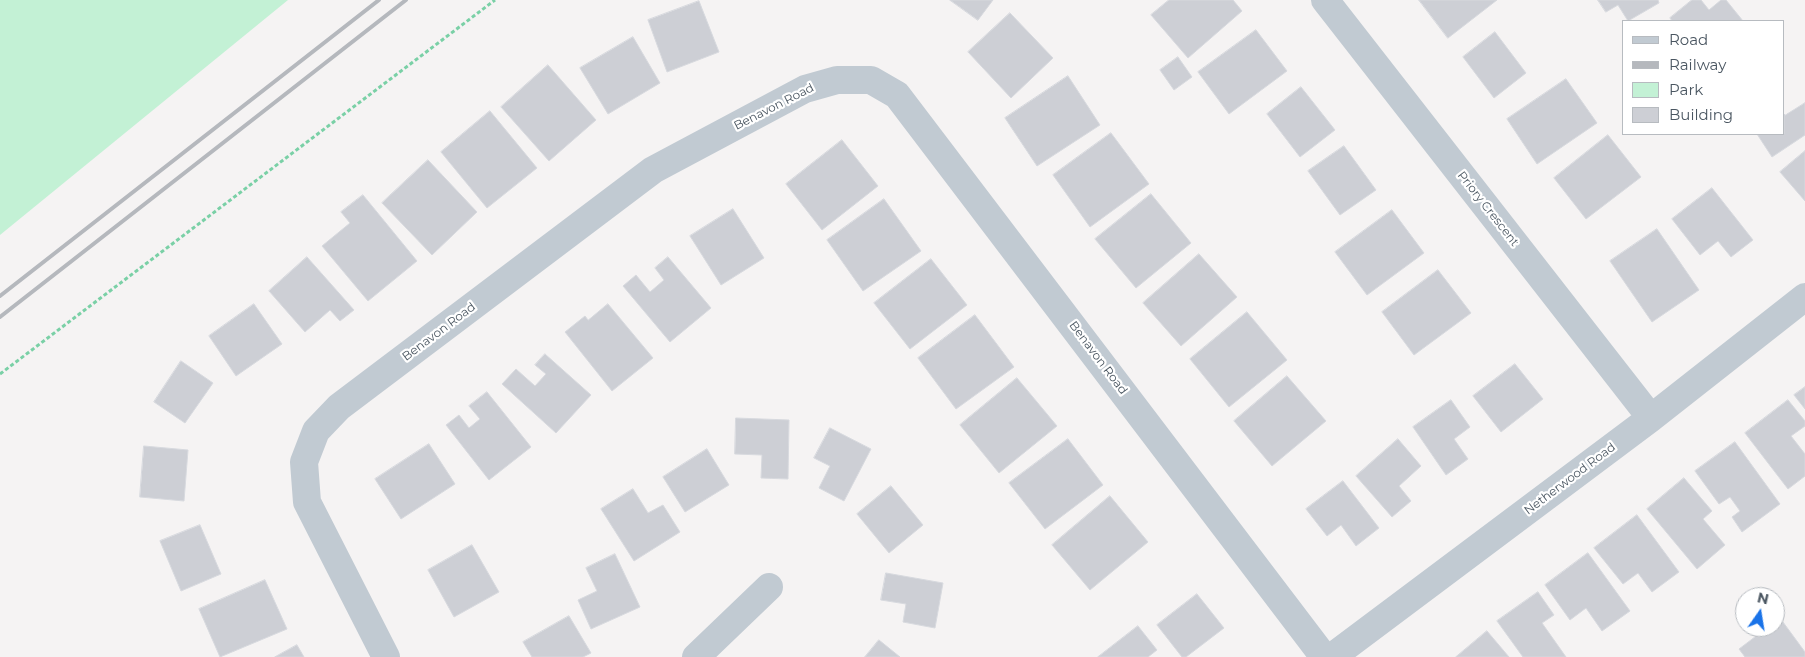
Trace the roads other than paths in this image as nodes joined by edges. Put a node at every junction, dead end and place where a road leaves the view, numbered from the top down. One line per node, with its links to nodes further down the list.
1 (1325, 0): 3 (street, Priory Crescent)
2 (1805, 297): 3 (street, Netherwood Road)
3 (1651, 418): 8 (street, Netherwood Road)
4 (769, 587): 6 (street)
5 (386, 657): 7 (street, Benavon Road)
6 (696, 657)
7 (1324, 657)
8 (1332, 657)

